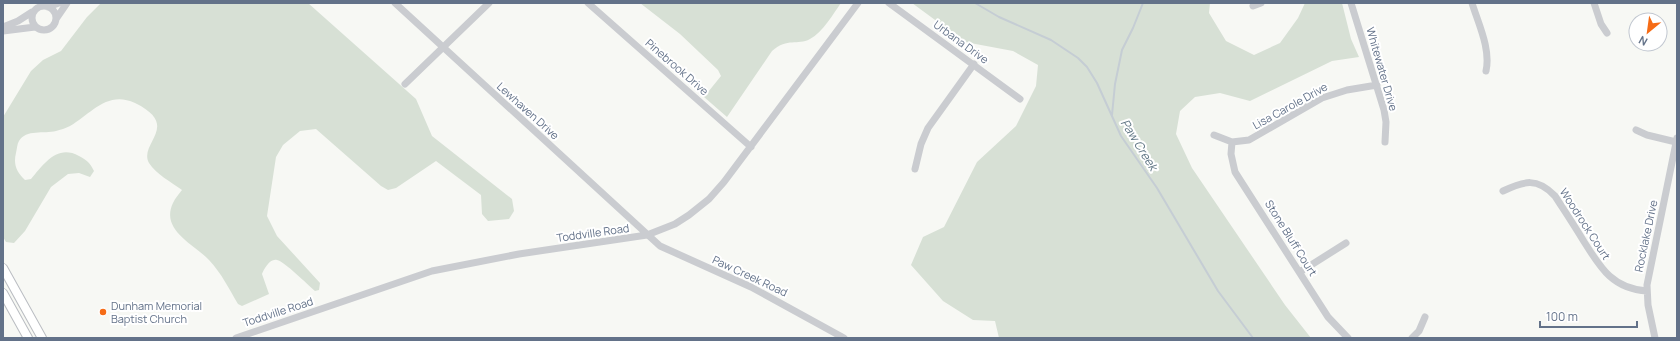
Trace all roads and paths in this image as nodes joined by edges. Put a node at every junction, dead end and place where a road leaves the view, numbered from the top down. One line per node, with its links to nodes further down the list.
1 (59, 3): 13 (street)
2 (67, 3): 15 (street)
3 (395, 3): 20 (street, Lewhaven Drive)
4 (489, 3): 20 (street)
5 (588, 3): 31 (street, Pinebrook Drive)
6 (858, 3): 31 (street, Toddville Road)
7 (889, 3): 21 (street, Urbana Drive)
8 (1261, 3): 12 (street)
9 (1351, 3): 24 (street, Whitewater Drive)
10 (1472, 3): 22 (street)
11 (1594, 3): 19 (street)
12 (1253, 6)
13 (48, 7): 14 (street); 15 (street)
14 (32, 12): 16 (street); 17 (street)
15 (56, 19): 17 (street)
16 (3, 27)
17 (35, 27): 18 (street)
18 (3, 31)
19 (1607, 33)
20 (442, 47): 23 (street); 34 (street, Lewhaven Drive)
21 (974, 64): 25 (street, Urbana Drive); 32 (street)
22 (1486, 71)
23 (405, 84)
24 (1377, 85): 29 (street, Lisa Carole Drive); 30 (street, Whitewater Drive)
25 (1020, 99)
26 (1636, 130): 28 (street)
27 (1214, 135): 29 (street, Lisa Carole Drive)
28 (1677, 140): 38 (street, Rocklake Drive)
29 (1232, 142): 37 (street, Stone Bluff Court)
30 (1385, 142)
31 (751, 147): 34 (street, Toddville Road)
32 (915, 169)
33 (1503, 191): 38 (street, Woodrock Court)
34 (647, 235): 43 (street, Toddville Road); 44 (street, Paw Creek Road)
35 (1346, 243): 37 (street)
36 (3, 268): 42 (main road)
37 (1300, 272): 45 (street, Stone Bluff Court)
38 (1647, 291): 47 (street, Rocklake Drive)
39 (3, 293): 41 (main road)
40 (1425, 317): 46 (street)
41 (28, 338)
42 (42, 338)
43 (236, 338)
44 (844, 338)
45 (1348, 338)
46 (1412, 338)
47 (1655, 338)

